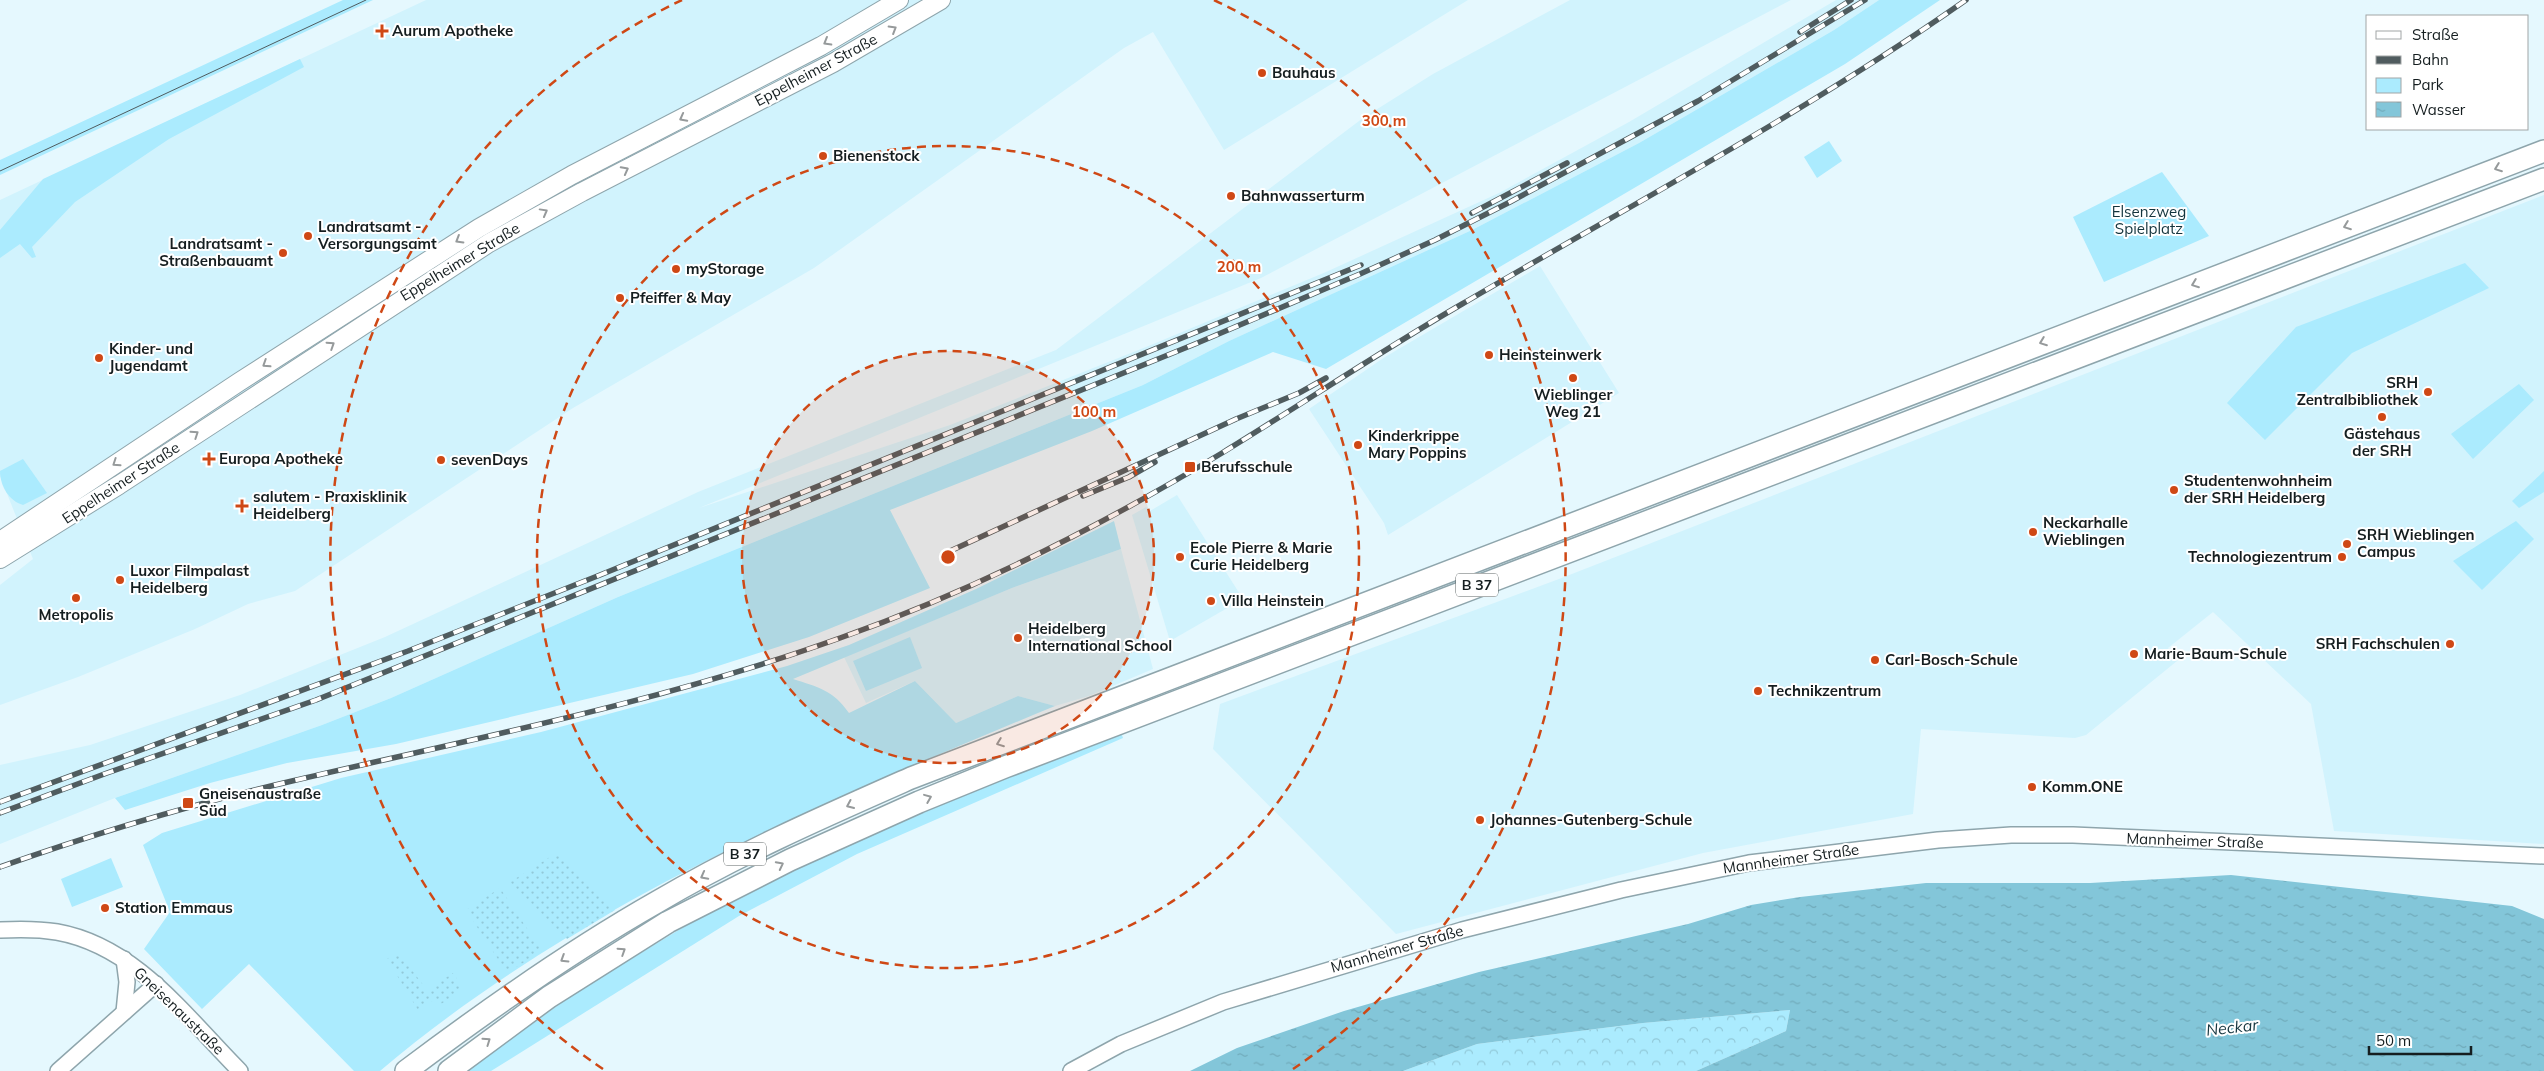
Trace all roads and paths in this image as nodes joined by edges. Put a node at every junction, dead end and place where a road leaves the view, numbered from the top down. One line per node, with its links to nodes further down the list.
1 (899, 0): 5 (main road, Eppelheimer Straße, one-way to 5)
2 (941, 0): 6 (main road, Eppelheimer Straße, one-way to 2)
3 (2544, 151): 14 (highway, B 37, one-way to 14)
4 (2544, 179): 15 (highway, B 37, one-way to 4)
5 (0, 541)
6 (0, 559)
7 (2544, 856): 16 (street, Mannheimer Straße)
8 (0, 930): 9 (street, Gneisenaustraße)
9 (124, 959): 10 (street, Gneisenaustraße); 11 (street)
10 (156, 984): 11 (street); 13 (street, Gneisenaustraße)
11 (124, 1012): 12 (street)
12 (58, 1071)
13 (240, 1071)
14 (406, 1071)
15 (449, 1071)
16 (1071, 1071)

